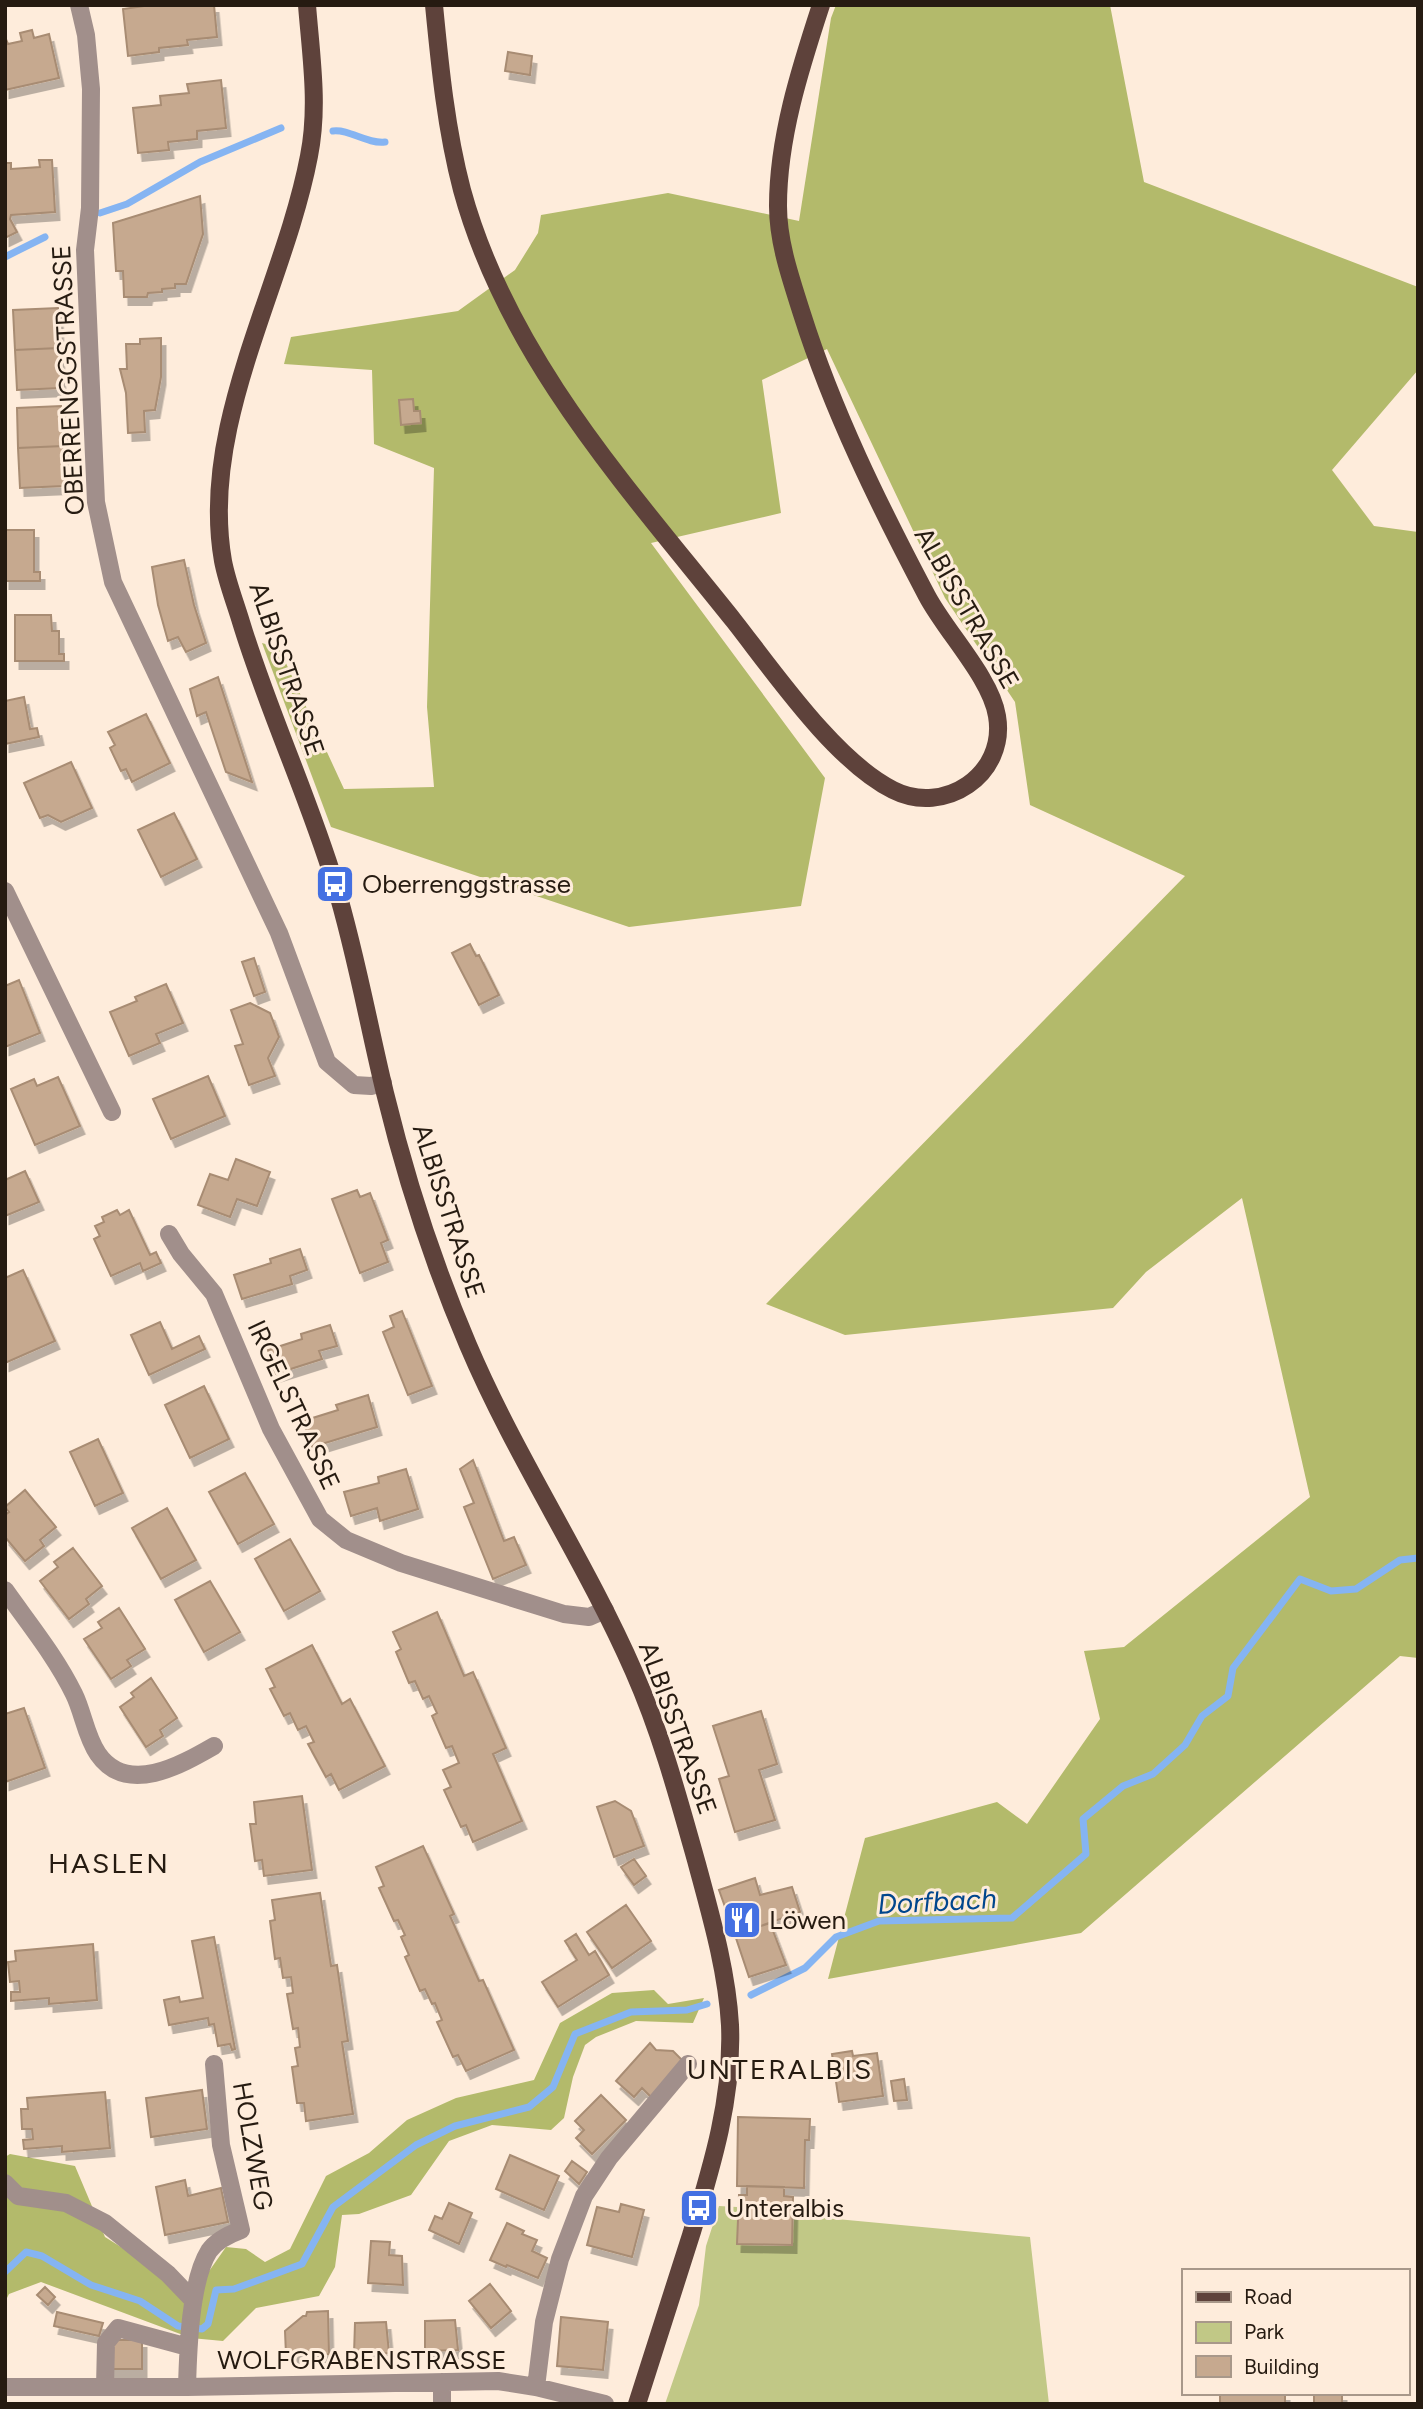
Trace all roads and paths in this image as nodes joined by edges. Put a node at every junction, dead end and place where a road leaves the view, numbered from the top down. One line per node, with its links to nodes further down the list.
1 (79, 5): 6 (street, OBERRENGGSTRASSE)
2 (307, 5): 6 (main road, ALBISSTRASSE)
3 (434, 5): 4 (main road, ALBISSTRASSE)
4 (821, 5)
5 (5, 891): 7 (street)
6 (383, 1083): 10 (main road, ALBISSTRASSE)
7 (112, 1112)
8 (169, 1234): 10 (street, IRGELSTRASSE)
9 (5, 1590): 11 (street)
10 (604, 1610): 24 (main road, ALBISSTRASSE)
11 (214, 1746)
12 (214, 2064): 15 (street, HOLZWEG)
13 (688, 2064): 21 (street, WOLFGRABENSTRASSE)
14 (5, 2183): 15 (street)
15 (193, 2300): 16 (street, WOLFGRABENSTRASSE)
16 (188, 2347): 19 (street); 20 (street, WOLFGRABENSTRASSE)
17 (442, 2382): 20 (street, WOLFGRABENSTRASSE); 21 (street, WOLFGRABENSTRASSE); 22 (street)
18 (5, 2387): 19 (street, WOLFGRABENSTRASSE)
19 (105, 2387): 20 (street, WOLFGRABENSTRASSE)
20 (187, 2387)
21 (536, 2387): 23 (street, WOLFGRABENSTRASSE)
22 (442, 2404)
23 (605, 2404)
24 (637, 2404)

